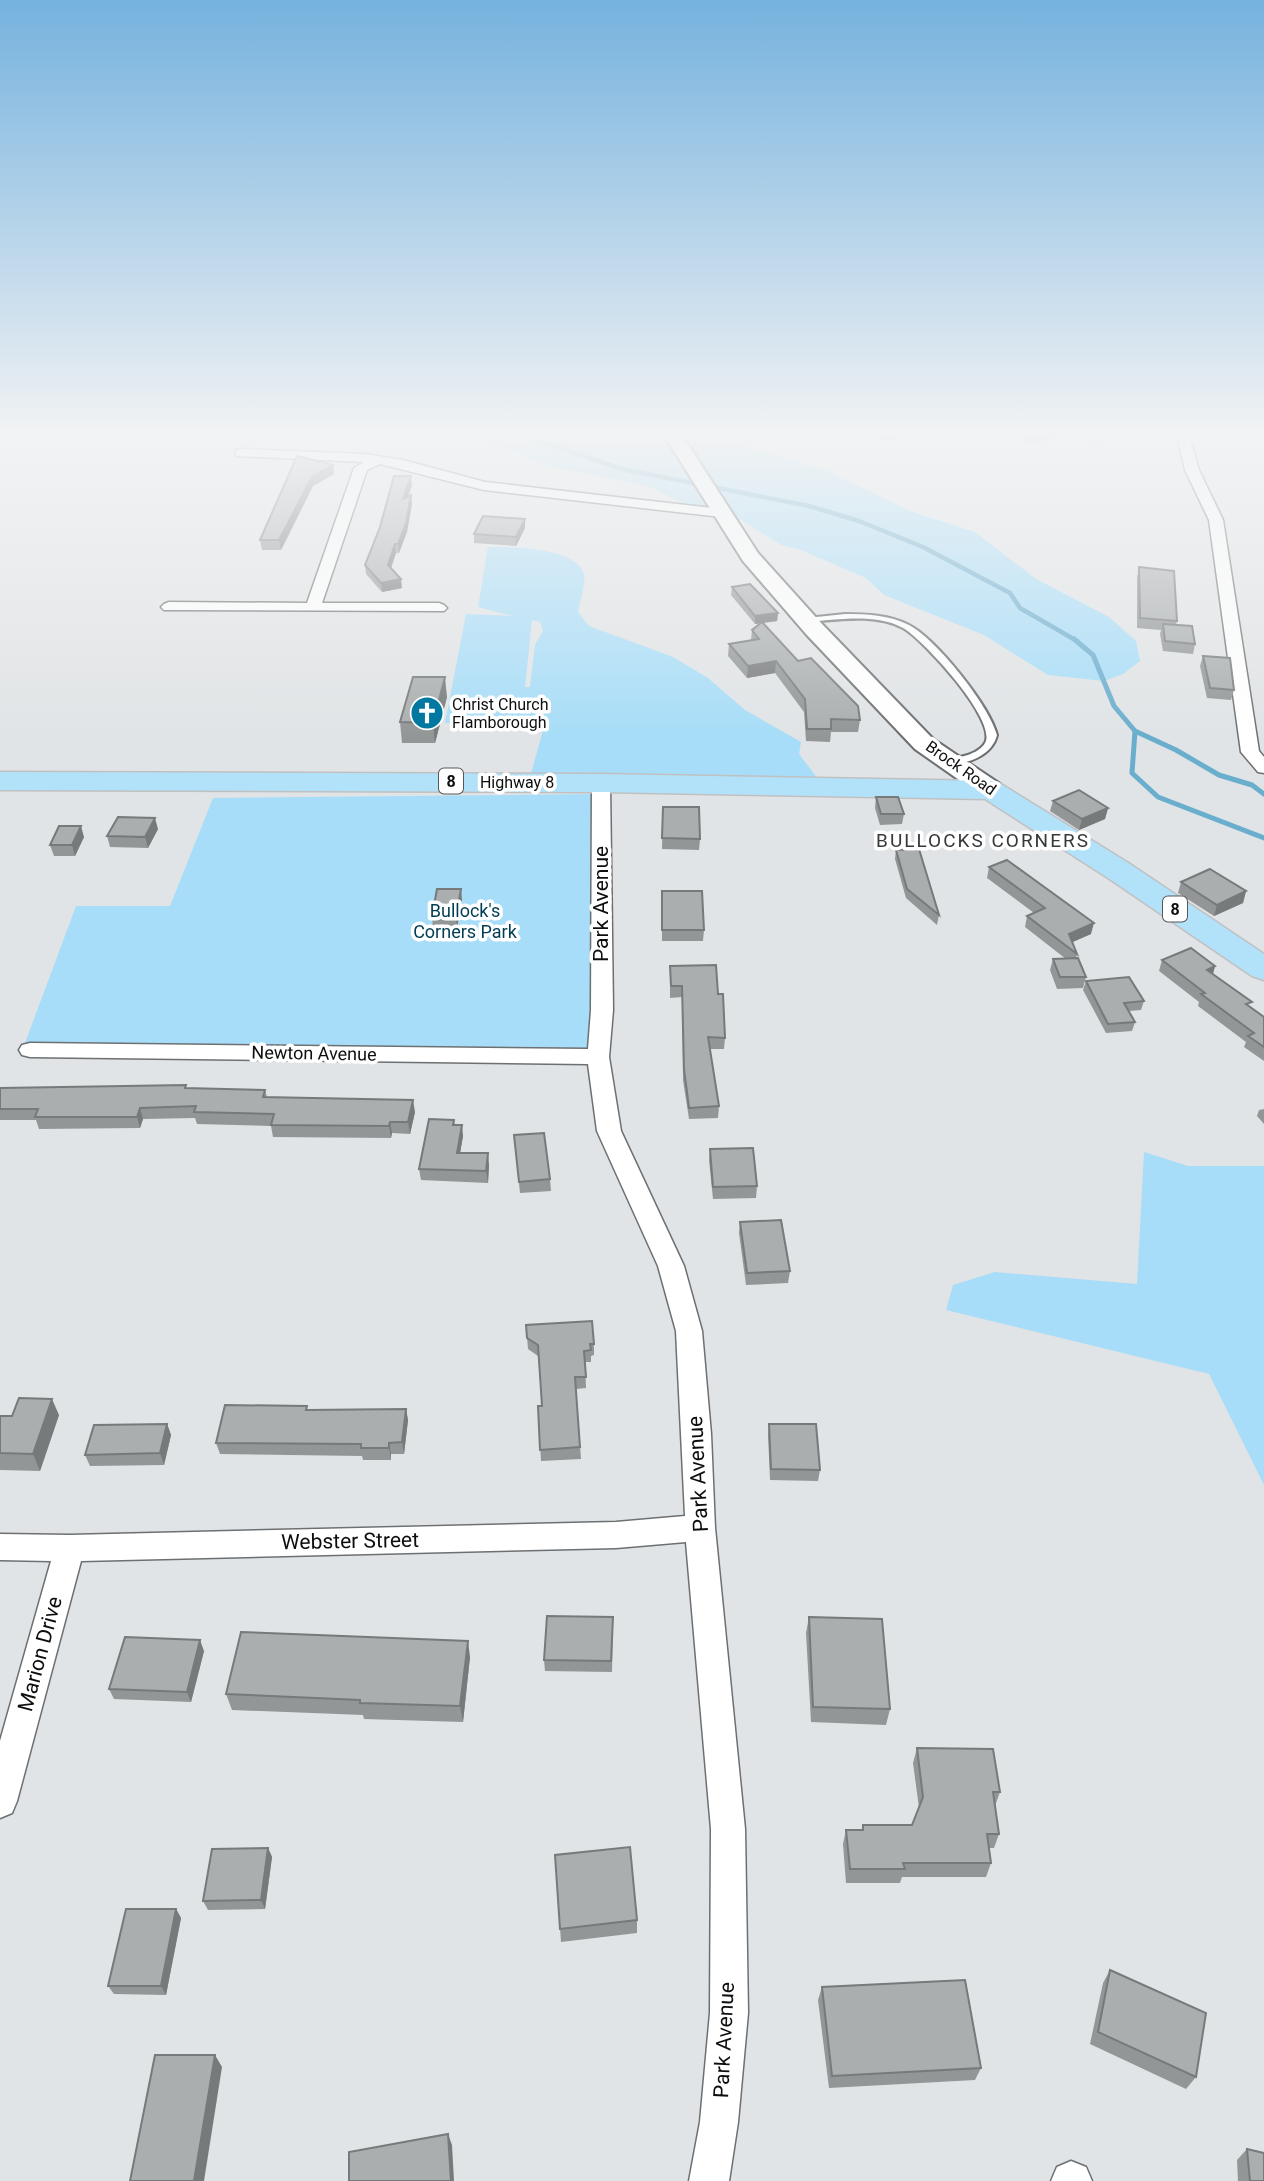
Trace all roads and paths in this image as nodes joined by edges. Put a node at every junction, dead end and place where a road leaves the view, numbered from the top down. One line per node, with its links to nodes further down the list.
1 (338, 534): 5 (street)
2 (735, 534): 7 (main road, Brock Road)
3 (1218, 534): 9 (street)
4 (169, 607): 5 (street)
5 (313, 608): 6 (street)
6 (439, 608)
7 (807, 621): 8 (main road, Brock Road); 8 (lane)
8 (950, 762): 12 (main road, Brock Road)
9 (1264, 768)
10 (0, 781): 11 (main road, Highway 8 / 8)
11 (601, 783): 12 (main road, Highway 8 / 8); 15 (street, Park Avenue)
12 (991, 790): 13 (main road, Brock Road / 8)
13 (1264, 969)
14 (30, 1049): 15 (street, Newton Avenue)
15 (598, 1057): 16 (street, Park Avenue)
16 (700, 1528): 18 (street, Webster Street); 20 (street, Park Avenue)
17 (0, 1547): 18 (street, Webster Street)
18 (69, 1548): 19 (street, Marion Drive)
19 (0, 1801)
20 (709, 2181)

